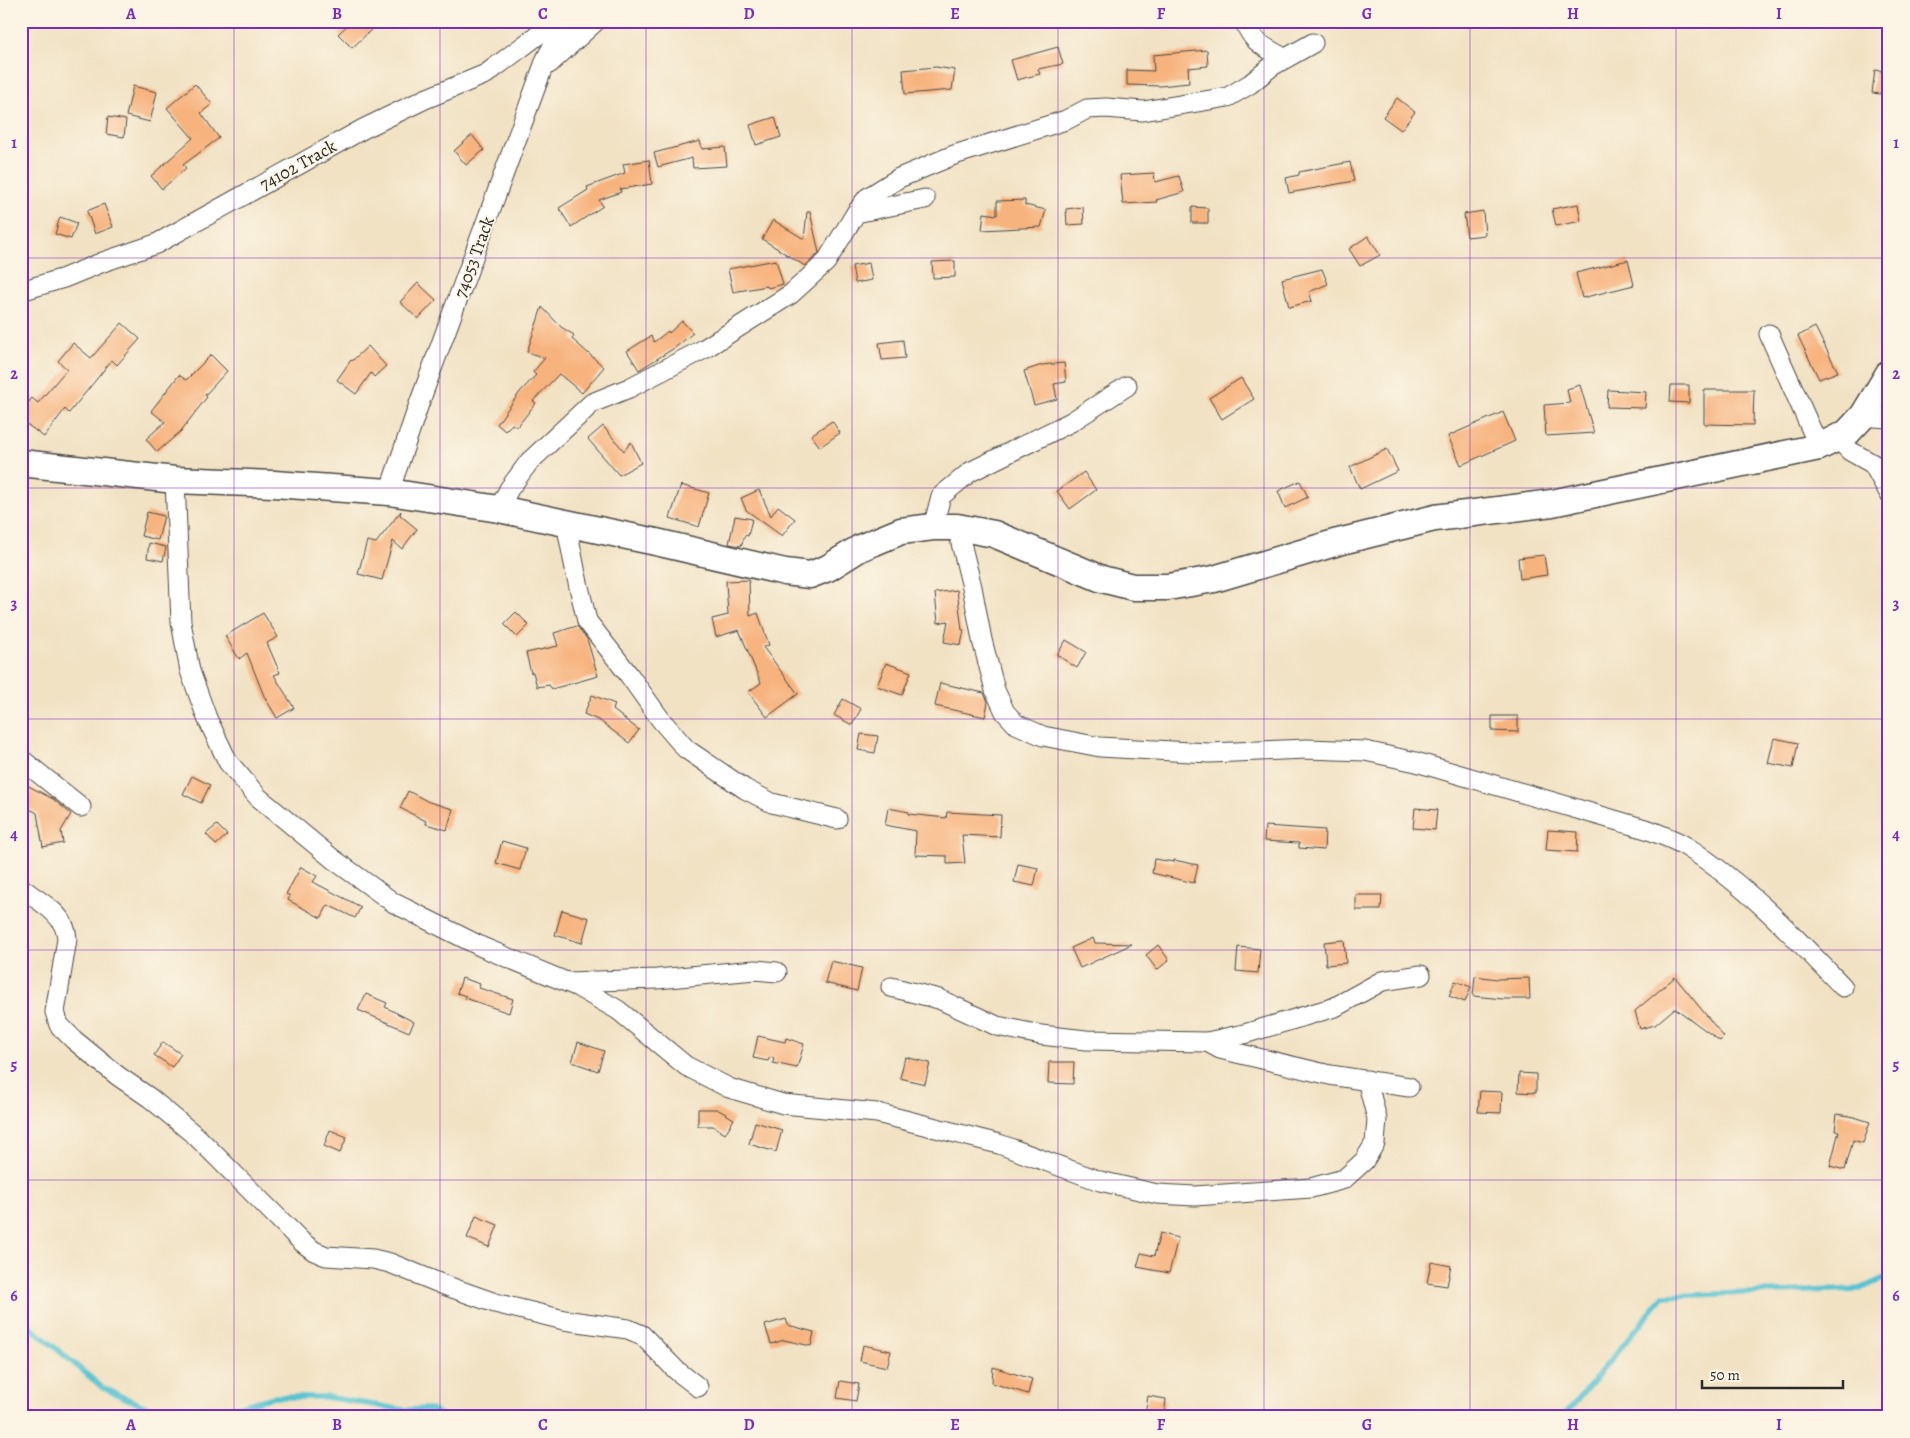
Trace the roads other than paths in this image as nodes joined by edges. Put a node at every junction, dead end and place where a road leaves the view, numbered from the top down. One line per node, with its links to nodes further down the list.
1 (596, 21): 6 (street)
2 (1244, 21): 5 (street)
3 (565, 23): 6 (street, 74053 Track); 9 (street, 74102 Track)
4 (1313, 43): 5 (street)
5 (1285, 59): 8 (street)
6 (543, 70): 19 (street, 74053 Track)
7 (925, 199): 8 (street)
8 (856, 213): 21 (street)
9 (21, 291)
10 (1769, 334): 15 (street)
11 (1889, 373): 13 (street)
12 (1127, 386): 23 (street)
13 (1863, 416): 14 (street); 15 (street)
14 (1889, 416)
15 (1828, 443): 17 (street); 23 (street)
16 (21, 463): 18 (street)
17 (1882, 470): 20 (street)
18 (175, 480): 19 (street); 30 (street)
19 (389, 492): 21 (street)
20 (1889, 492)
21 (499, 509): 22 (street)
22 (566, 523): 23 (street); 26 (street)
23 (945, 526): 32 (street)
24 (21, 759): 25 (street)
25 (81, 807)
26 (837, 820)
27 (21, 888): 36 (street)
28 (777, 972): 30 (street)
29 (1422, 976): 33 (street)
30 (564, 982): 34 (street)
31 (891, 987): 33 (street)
32 (1843, 987)
33 (1207, 1042): 34 (street)
34 (1367, 1080): 35 (street)
35 (1408, 1087)
36 (698, 1387)

